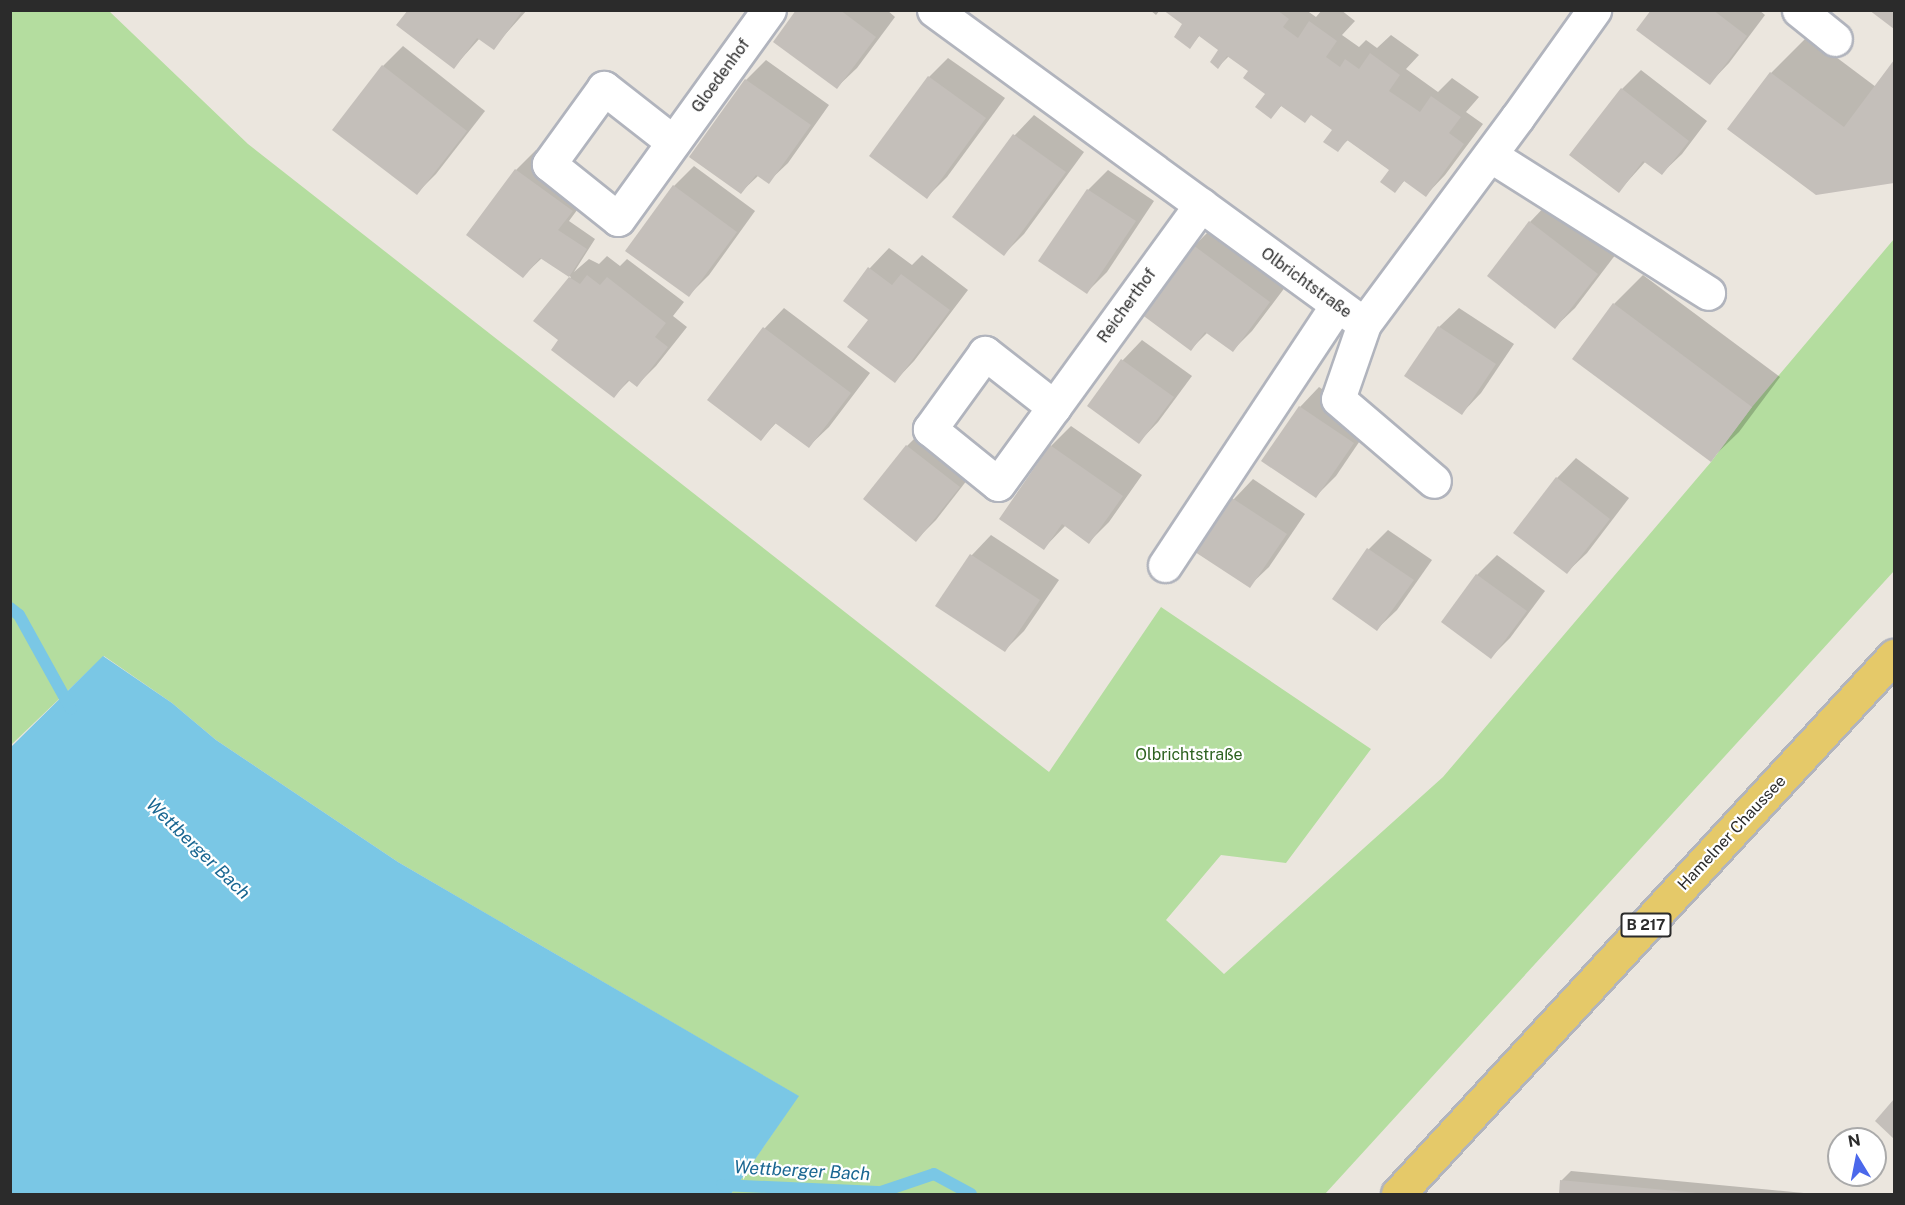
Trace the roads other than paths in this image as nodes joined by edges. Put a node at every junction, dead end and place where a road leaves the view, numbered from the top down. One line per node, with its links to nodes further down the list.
1 (769, 10): 6 (street, Gloedenhof)
2 (934, 10): 8 (street, Olbrichtstraße)
3 (1594, 10): 7 (street, Olbrichtstraße)
4 (1800, 10): 5 (street)
5 (1835, 39)
6 (673, 142)
7 (1490, 155): 9 (street); 11 (street, Olbrichtstraße)
8 (1201, 205): 10 (street, Olbrichtstraße); 12 (street, Reicherthof)
9 (1708, 293)
10 (1336, 307): 11 (street, Olbrichtstraße); 14 (street)
11 (1364, 324): 13 (street)
12 (1054, 407)
13 (1434, 482)
14 (1165, 566)
15 (1894, 656): 16 (main road, Hamelner Chaussee / B 217)
16 (1398, 1194)

